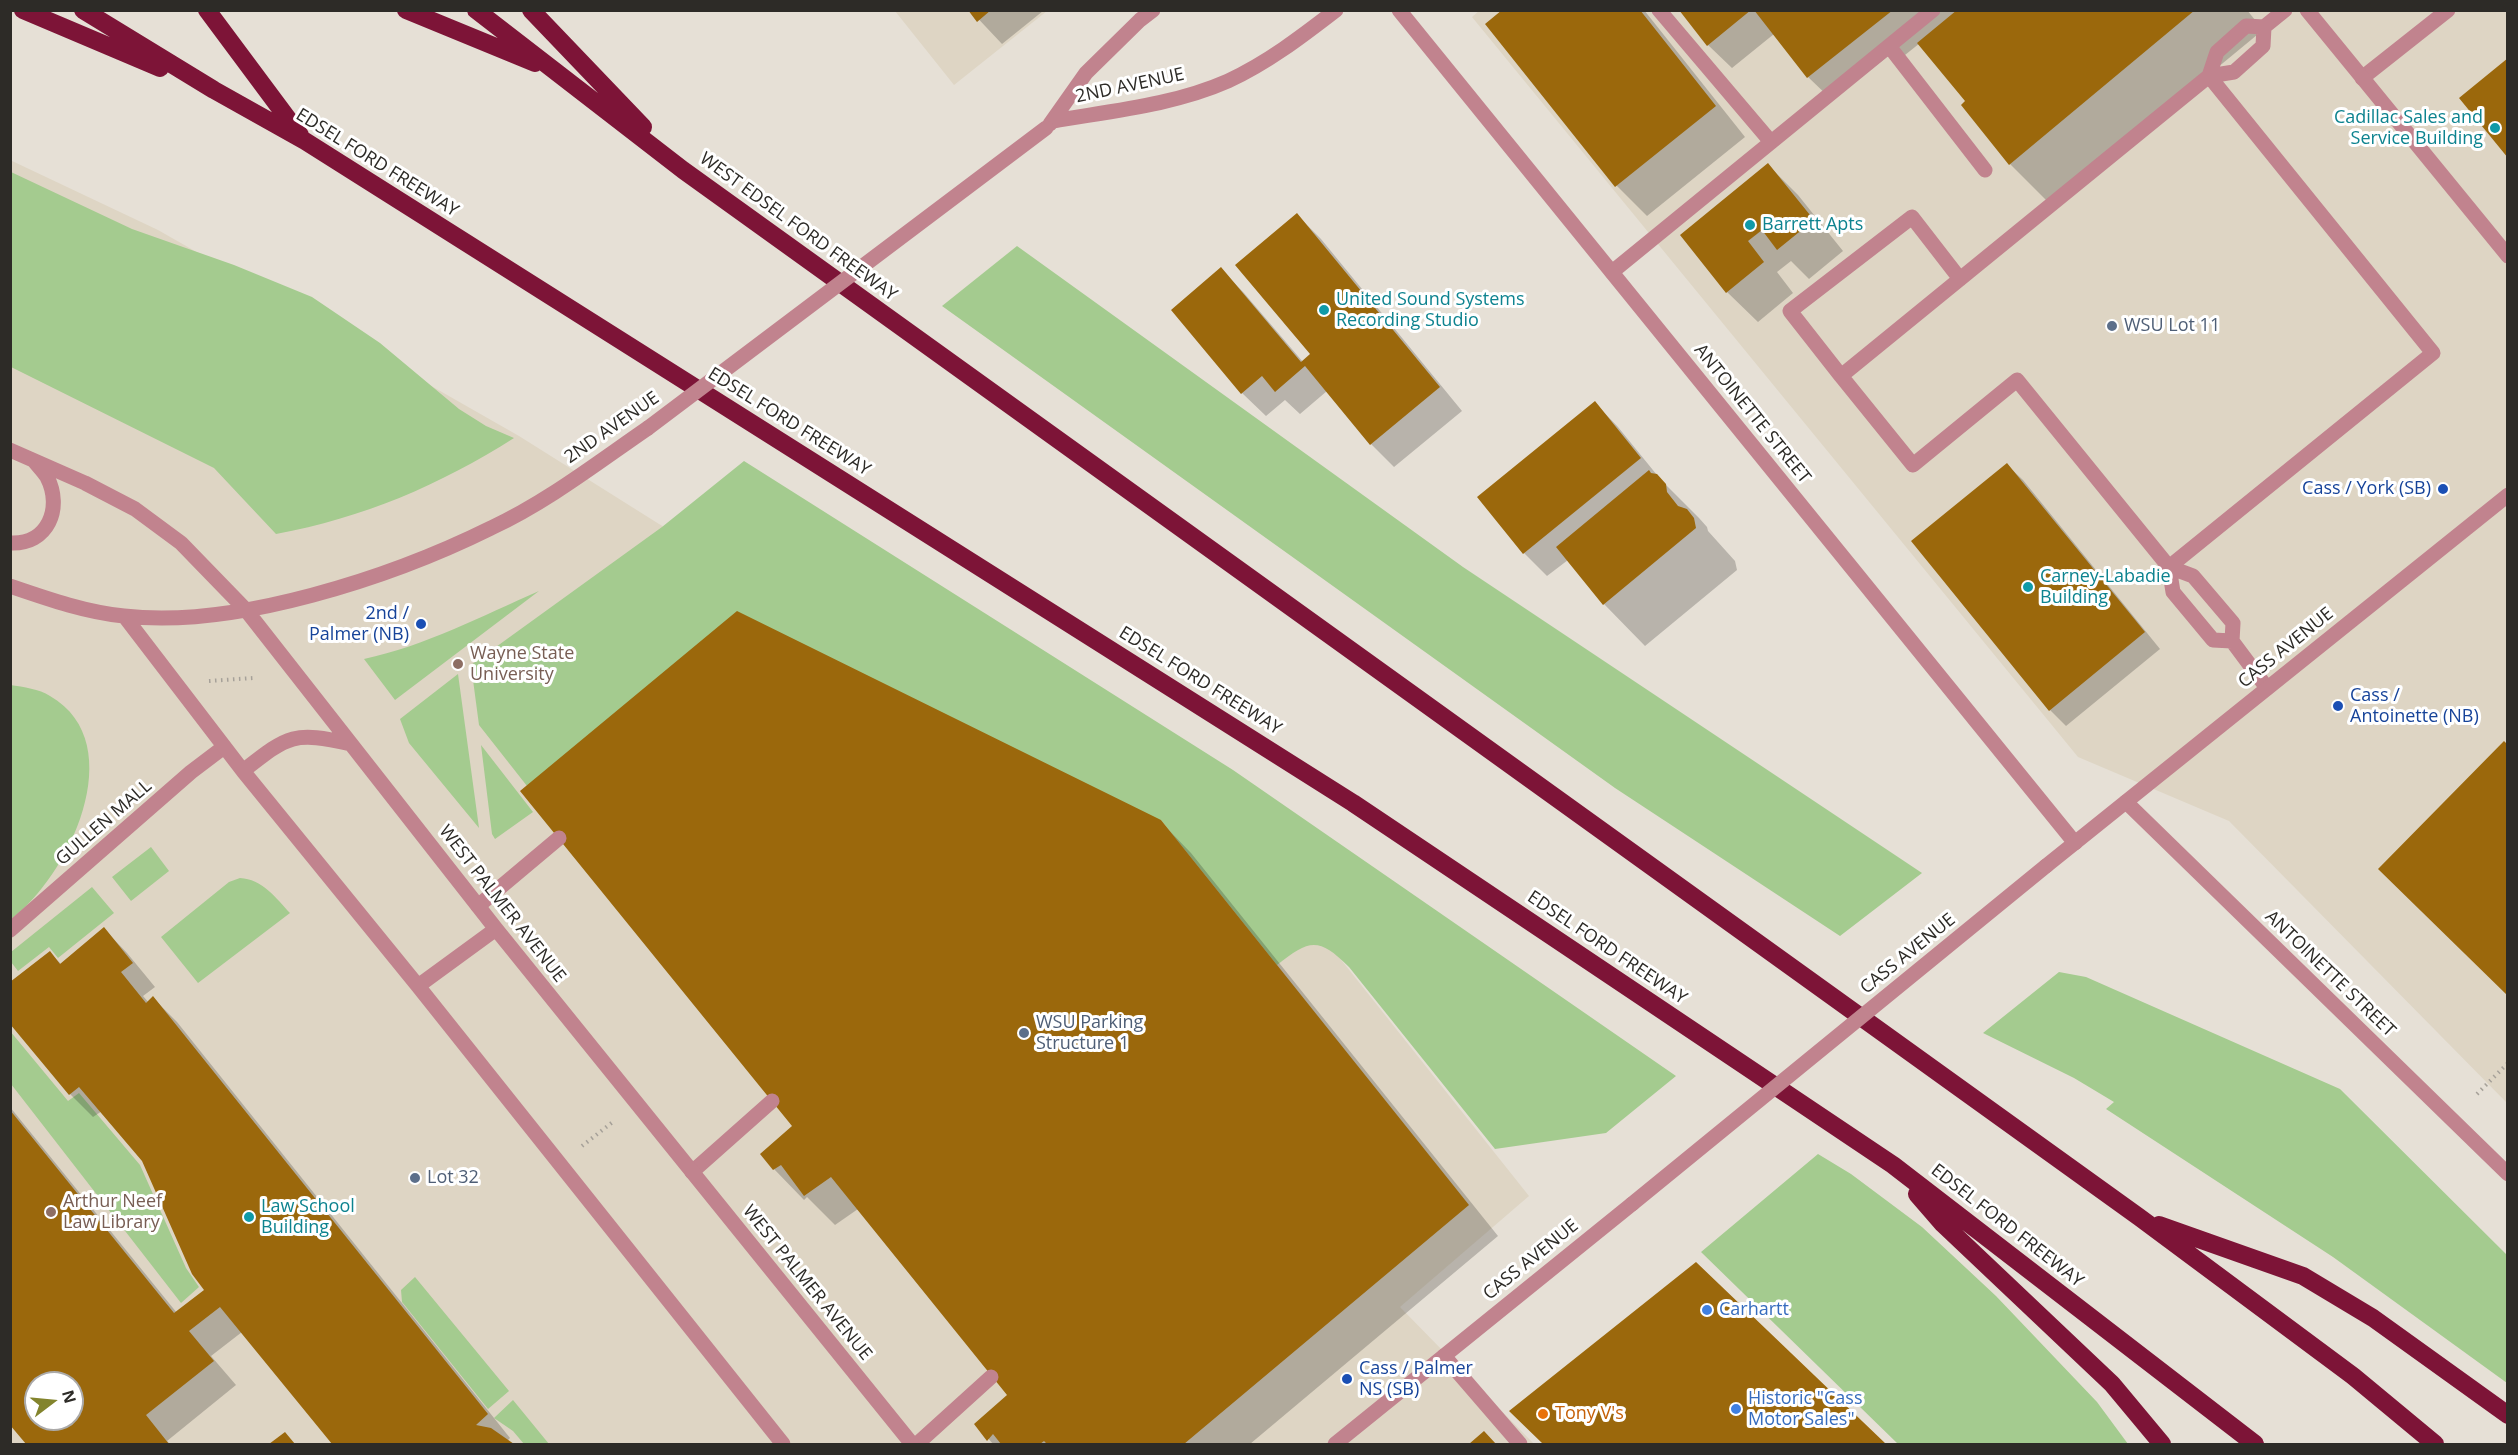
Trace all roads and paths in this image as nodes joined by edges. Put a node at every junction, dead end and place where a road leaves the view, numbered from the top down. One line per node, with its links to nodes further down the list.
1 (23, 10): 20 (highway)
2 (83, 10): 20 (highway, EDSEL FORD FREEWAY)
3 (207, 10): 22 (highway)
4 (406, 10): 17 (highway)
5 (476, 10): 17 (highway, WEST EDSEL FORD FREEWAY)
6 (531, 10): 24 (highway)
7 (1153, 10): 21 (street, 2ND AVENUE)
8 (1335, 10): 21 (street, 2ND AVENUE)
9 (1399, 10): 27 (street, ANTOINETTE STREET)
10 (1659, 10): 23 (street)
11 (1933, 10): 16 (street)
12 (2285, 10): 15 (street)
13 (2307, 10): 19 (street)
14 (2448, 10): 19 (street)
15 (2264, 27): 18 (street); 18 (street)
16 (1889, 46): 23 (street); 25 (street)
17 (556, 72): 24 (highway, WEST EDSEL FORD FREEWAY)
18 (2209, 76): 28 (street); 34 (street)
19 (2362, 78): 26 (street)
20 (214, 90): 22 (highway, EDSEL FORD FREEWAY)
21 (1049, 125): 36 (street, 2ND AVENUE, bridge)
22 (305, 141): 57 (highway, EDSEL FORD FREEWAY)
23 (1771, 142): 27 (street)
24 (683, 170): 60 (highway, WEST EDSEL FORD FREEWAY)
25 (1985, 170)
26 (2508, 256)
27 (1612, 272): 47 (street, ANTOINETTE STREET)
28 (1960, 279): 29 (street); 29 (street)
29 (1840, 376): 34 (street)
30 (10, 450): 31 (street, WEST PALMER AVENUE)
31 (35, 461): 33 (street); 36 (street, WEST PALMER AVENUE)
32 (2508, 495): 41 (street, CASS AVENUE)
33 (10, 543)
34 (2169, 567): 38 (street); 38 (street)
35 (10, 586): 37 (street)
36 (246, 610): 37 (street, 2ND AVENUE); 42 (street, WEST PALMER AVENUE)
37 (125, 616): 43 (street)
38 (2232, 641): 41 (street)
39 (254, 678): 40 (path)
40 (208, 681)
41 (2267, 688): 45 (street, CASS AVENUE)
42 (351, 744): 44 (street); 48 (street, WEST PALMER AVENUE)
43 (224, 747): 44 (street); 50 (street, GULLEN MALL)
44 (243, 771): 51 (street)
45 (2126, 802): 47 (street, CASS AVENUE); 59 (street, ANTOINETTE STREET)
46 (559, 838): 48 (street)
47 (2075, 843): 61 (street, CASS AVENUE, bridge)
48 (478, 906): 49 (street, WEST PALMER AVENUE)
49 (496, 929): 51 (street); 58 (street, WEST PALMER AVENUE)
50 (10, 930)
51 (418, 986): 64 (street)
52 (2508, 1063): 53 (path)
53 (2477, 1094)
54 (772, 1101): 58 (street)
55 (614, 1121): 56 (path)
56 (581, 1147)
57 (1893, 1165): 69 (highway); 70 (highway, EDSEL FORD FREEWAY)
58 (692, 1172): 65 (street, WEST PALMER AVENUE)
59 (2508, 1174)
60 (2139, 1217): 63 (highway); 71 (highway)
61 (1444, 1356): 67 (street, CASS AVENUE); 68 (street)
62 (991, 1377): 66 (street)
63 (2508, 1415)
64 (783, 1444)
65 (912, 1444)
66 (917, 1444)
67 (1335, 1444)
68 (1520, 1444)
69 (2162, 1444)
70 (2255, 1444)
71 (2435, 1444)

